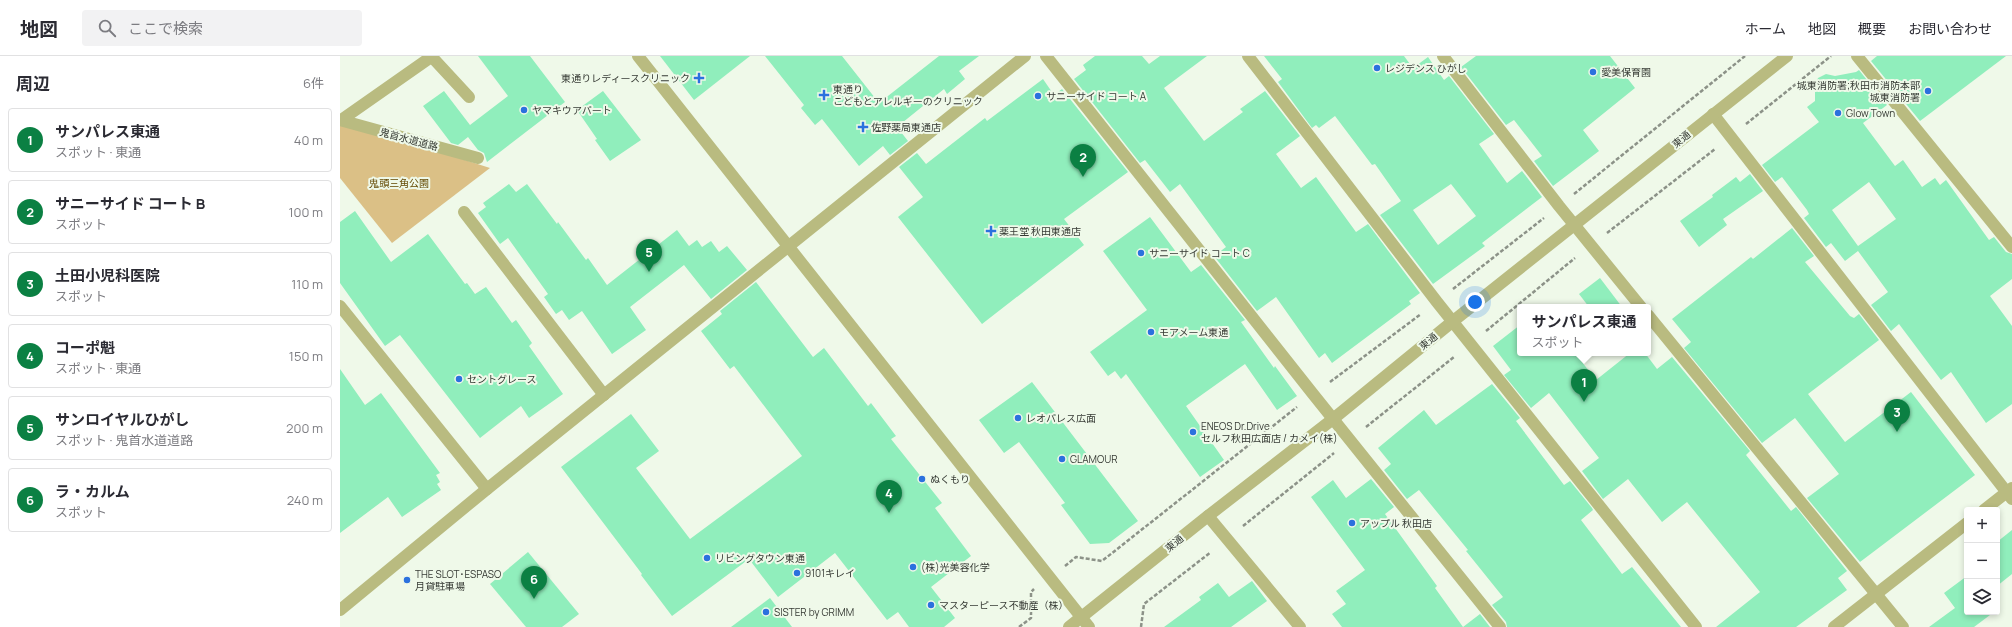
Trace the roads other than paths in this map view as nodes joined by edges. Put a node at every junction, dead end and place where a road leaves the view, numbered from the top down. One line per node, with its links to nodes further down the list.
1 (431, 56): 9 (street); 11 (street)
2 (638, 56): 15 (street)
3 (1025, 56): 15 (street)
4 (1046, 56): 22 (street)
5 (1248, 56): 20 (street)
6 (1443, 56): 14 (street)
7 (1787, 56): 10 (street, 東通)
8 (1857, 56): 16 (street)
9 (469, 97)
10 (1713, 114): 14 (street, 東通); 24 (street)
11 (340, 120): 12 (street, 鬼首水道道路)
12 (478, 158)
13 (464, 212): 21 (street)
14 (1574, 224): 17 (street); 20 (street, 東通)
15 (789, 246): 21 (street); 30 (street)
16 (2012, 248)
17 (1639, 304)
18 (340, 306): 23 (street)
19 (1651, 319): 28 (street)
20 (1452, 322): 22 (street, 東通); 35 (street)
21 (604, 395): 23 (street)
22 (1333, 420): 26 (street, 東通); 34 (street)
23 (487, 488): 29 (street)
24 (2010, 493): 25 (street)
25 (1989, 507)
26 (1208, 516): 30 (street, 東通); 33 (street)
27 (1964, 525): 28 (street)
28 (1876, 593): 36 (street); 37 (street)
29 (340, 610)
30 (1082, 617): 31 (street, 東通); 32 (street)
31 (1069, 627)
32 (1090, 627)
33 (1300, 627)
34 (1500, 627)
35 (1696, 627)
36 (1834, 627)
37 (1903, 627)

